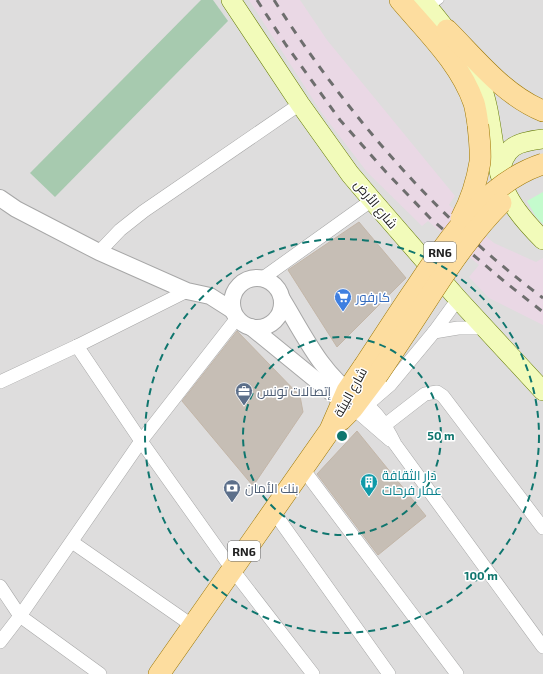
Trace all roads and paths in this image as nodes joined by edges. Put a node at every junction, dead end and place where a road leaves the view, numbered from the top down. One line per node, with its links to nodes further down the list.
1 (231, 0): 5 (main road, شارع الأرض)
2 (400, 0): 13 (main road, bridge)
3 (430, 3): 4 (main road)
4 (447, 30): 6 (main road); 9 (main road)
5 (300, 104): 12 (main road, شارع الأرض); 15 (street)
6 (543, 111)
7 (543, 140): 9 (main road)
8 (543, 164): 13 (main road, شارع البيئة / RN6, bridge)
9 (500, 174): 14 (main road)
10 (543, 178): 27 (main road, شارع البيئة / RN6, bridge)
11 (0, 198): 15 (street)
12 (372, 200): 16 (street); 21 (main road, شارع الأرض)
13 (453, 234): 27 (main road, شارع البيئة / RN6, bridge)
14 (543, 240)
15 (99, 252): 18 (street)
16 (263, 278): 17 (street); 20 (street)
17 (239, 284): 19 (street); 22 (street)
18 (187, 291): 19 (street); 26 (street)
19 (210, 296): 22 (street)
20 (282, 299): 23 (street); 30 (street)
21 (458, 299): 24 (main road, شارع الأرض); 25 (street)
22 (234, 314): 23 (street); 32 (street)
23 (251, 327): 30 (street)
24 (485, 328): 25 (street); 29 (main road, شارع الأرض)
25 (434, 332): 30 (street)
26 (78, 346): 28 (street); 32 (street)
27 (370, 371): 30 (main road, شارع البيئة / RN6)
28 (0, 382)
29 (543, 391)
30 (355, 403): 31 (street); 33 (street); 34 (main road, شارع البيئة / RN6)
31 (385, 425): 33 (street); 36 (street)
32 (141, 441): 37 (street); 38 (street)
33 (394, 444): 43 (street)
34 (303, 469): 35 (main road, RN6); 48 (street)
35 (273, 511): 38 (main road, RN6); 47 (street)
36 (543, 528)
37 (72, 542): 40 (street); 41 (street)
38 (232, 569): 41 (main road, RN6); 44 (street)
39 (0, 586): 40 (street)
40 (20, 616): 42 (street); 45 (street)
41 (193, 626): 46 (main road, RN6)
42 (0, 642)
43 (543, 647)
44 (310, 673)
45 (100, 674)
46 (159, 674)
47 (389, 674)
48 (456, 674)

